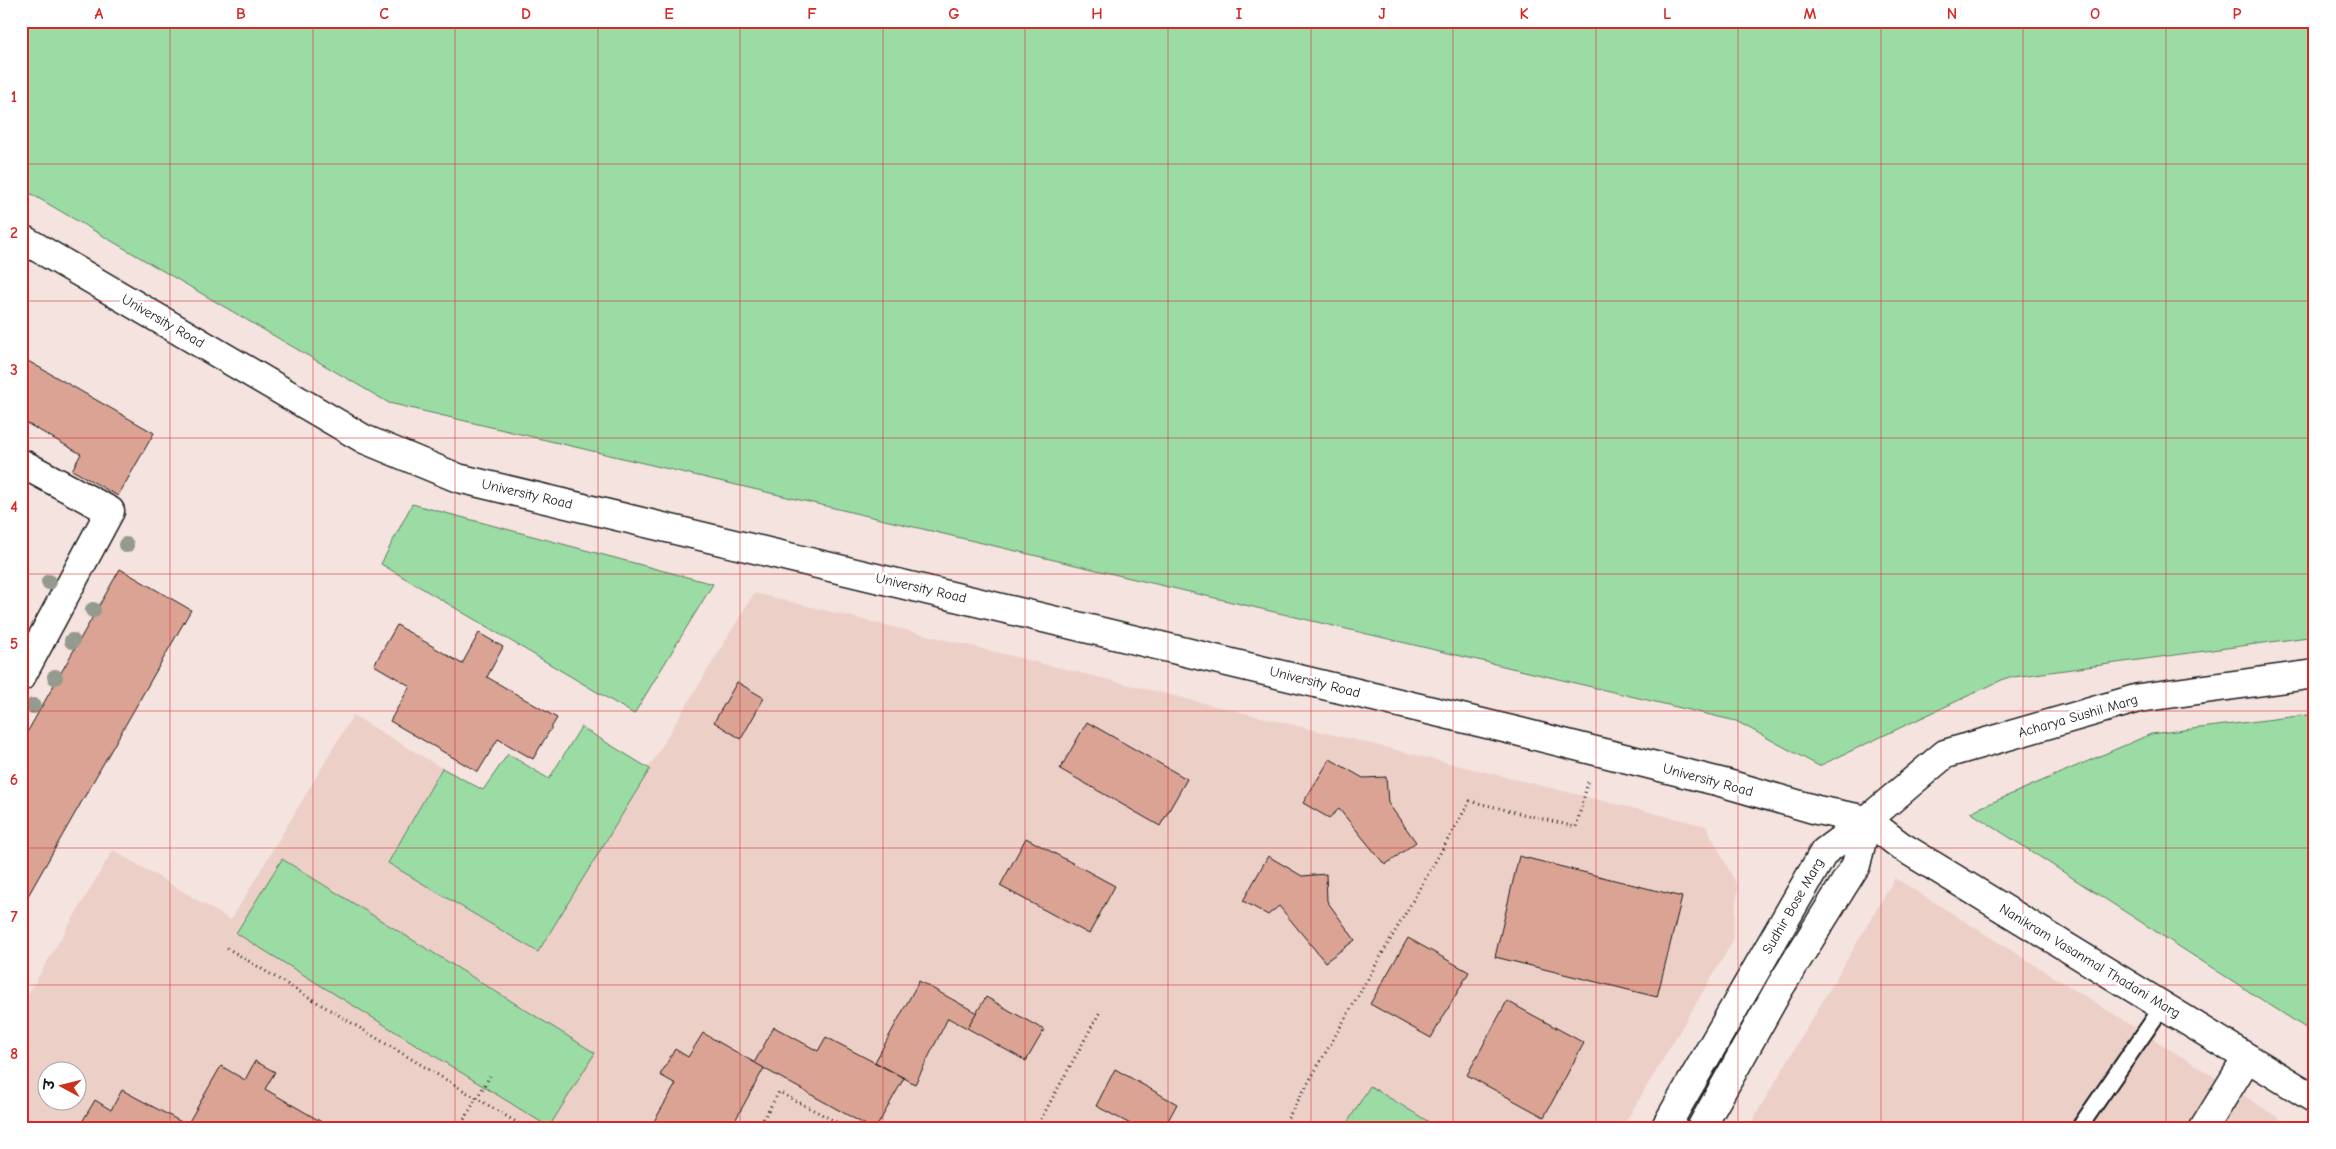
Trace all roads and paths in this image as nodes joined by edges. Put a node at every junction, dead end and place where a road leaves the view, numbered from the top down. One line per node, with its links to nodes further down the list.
1 (21, 238): 5 (street, University Road)
2 (21, 463): 4 (street)
3 (2315, 674): 6 (street, Acharya Sushil Marg)
4 (21, 677)
5 (1599, 752): 6 (street, University Road); 14 (path)
6 (1867, 820): 8 (street, Nanikram Vasanmal Thadani Marg); 20 (street, Sudhir Bose Marg); 21 (street)
7 (227, 948): 12 (path)
8 (2163, 1006): 10 (street, Nanikram Vasanmal Thadani Marg); 22 (lane)
9 (1101, 1010): 19 (path)
10 (2248, 1058): 13 (street, Nanikram Vasanmal Thadani Marg); 23 (street)
11 (490, 1076): 12 (path)
12 (477, 1097): 15 (path); 16 (path)
13 (2315, 1099)
14 (1288, 1118)
15 (459, 1128)
16 (526, 1128)
17 (758, 1128): 18 (path)
18 (848, 1128)
19 (1036, 1128)
20 (1665, 1128)
21 (1702, 1128)
22 (2079, 1128)
23 (2204, 1128)

